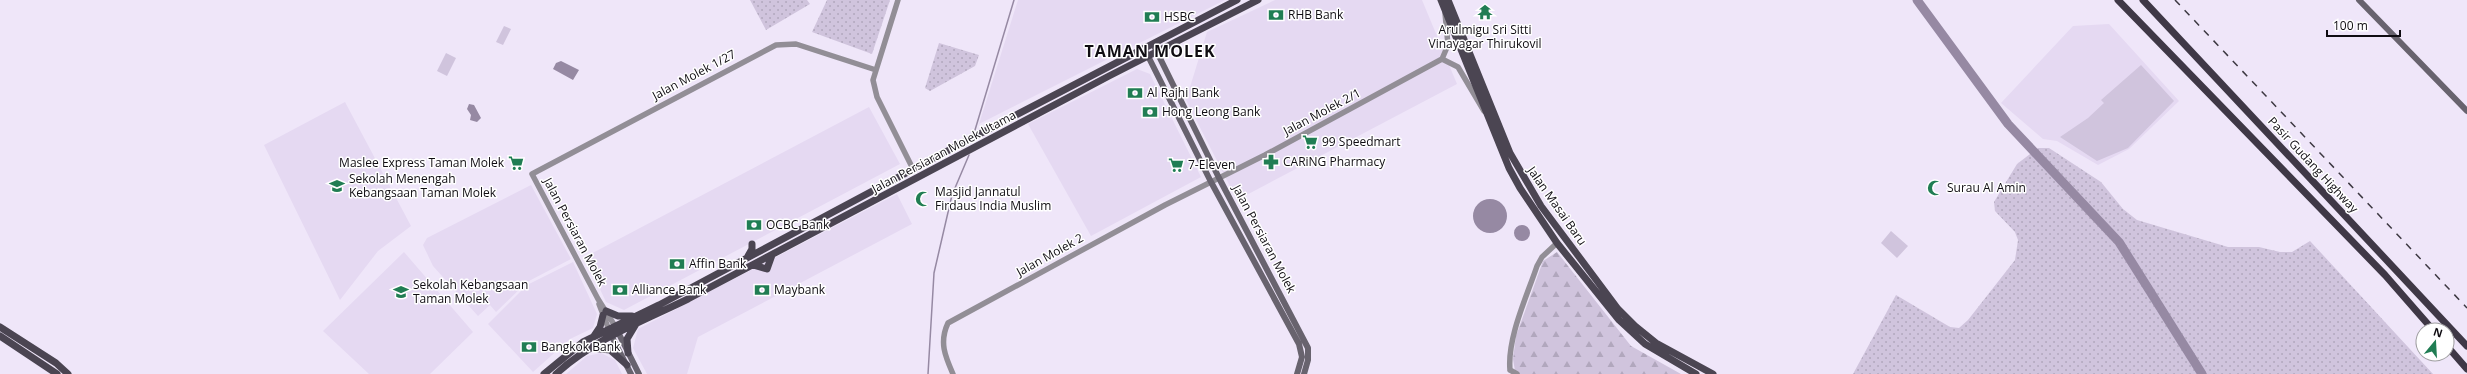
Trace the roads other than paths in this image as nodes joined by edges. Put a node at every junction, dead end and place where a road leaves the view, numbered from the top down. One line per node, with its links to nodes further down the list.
1 (898, 0): 14 (street)
2 (1237, 0): 9 (main road, Jalan Persiaran Molek Utama)
3 (1258, 0): 11 (main road, Jalan Persiaran Molek Utama)
4 (1448, 0): 23 (main road, Jalan Masai Baru)
5 (2118, 0): 31 (highway, Pasir Gudang Highway)
6 (2143, 0): 36 (highway, Pasir Gudang Highway)
7 (2359, 0): 15 (main road)
8 (1443, 3): 13 (street); 16 (main road, Jalan Masai Baru)
9 (1153, 44): 10 (main road, Jalan Persiaran Molek Utama); 11 (main road, Jalan Persiaran Molek)
10 (1144, 48): 12 (main road, Jalan Persiaran Molek); 17 (main road, Jalan Persiaran Molek Utama)
11 (1158, 52): 12 (main road, Jalan Persiaran Molek Utama); 19 (main road, Jalan Persiaran Molek)
12 (1149, 57): 20 (main road, Jalan Persiaran Molek); 25 (main road, Jalan Persiaran Molek Utama)
13 (1442, 59): 16 (street); 19 (street, Jalan Molek 2/1)
14 (876, 70): 17 (street); 18 (street, Jalan Molek 1/27)
15 (2467, 111)
16 (1488, 118): 21 (main road, Jalan Masai Baru)
17 (913, 169): 22 (main road, Jalan Persiaran Molek Utama)
18 (532, 174): 29 (street, Jalan Persiaran Molek)
19 (1219, 178): 20 (street, Jalan Molek 2/1); 51 (main road, Jalan Persiaran Molek)
20 (1210, 182): 49 (street, Jalan Molek 2); 50 (main road, Jalan Persiaran Molek)
21 (1557, 243): 23 (main road); 42 (street); 53 (main road, Jalan Masai Baru)
22 (765, 248): 24 (main road, Jalan Persiaran Molek Utama); 26 (main road)
23 (1573, 250): 54 (main road, Jalan Masai Baru)
24 (757, 252): 25 (main road); 26 (main road, Jalan Persiaran Molek Utama)
25 (772, 255): 27 (main road, Jalan Persiaran Molek Utama); 28 (main road)
26 (746, 258): 27 (main road); 30 (main road, Jalan Persiaran Molek Utama)
27 (761, 261): 28 (main road, Jalan Persiaran Molek Utama)
28 (753, 265): 30 (main road, Jalan Persiaran Molek Utama)
29 (604, 313): 30 (main road); 33 (street, Jalan Persiaran Molek); 35 (main road)
30 (639, 318): 33 (main road); 38 (main road)
31 (2426, 322)
32 (0, 326): 44 (main road)
33 (614, 331): 35 (main road); 37 (main road); 38 (main road, Jalan Persiaran Molek); 40 (main road, Jalan Persiaran Molek)
34 (0, 336): 43 (main road)
35 (592, 337): 45 (main road)
36 (2467, 346)
37 (590, 348): 40 (main road); 46 (main road)
38 (628, 353): 48 (main road, Jalan Persiaran Molek)
39 (2455, 355): 41 (highway)
40 (627, 365): 47 (main road, Jalan Persiaran Molek)
41 (2467, 369)
42 (1508, 372): 52 (street)
43 (57, 374)
44 (68, 374)
45 (544, 374)
46 (556, 374)
47 (631, 374)
48 (639, 374)
49 (953, 374)
50 (1296, 374)
51 (1304, 374)
52 (1517, 374)
53 (1696, 374)
54 (1713, 374)

